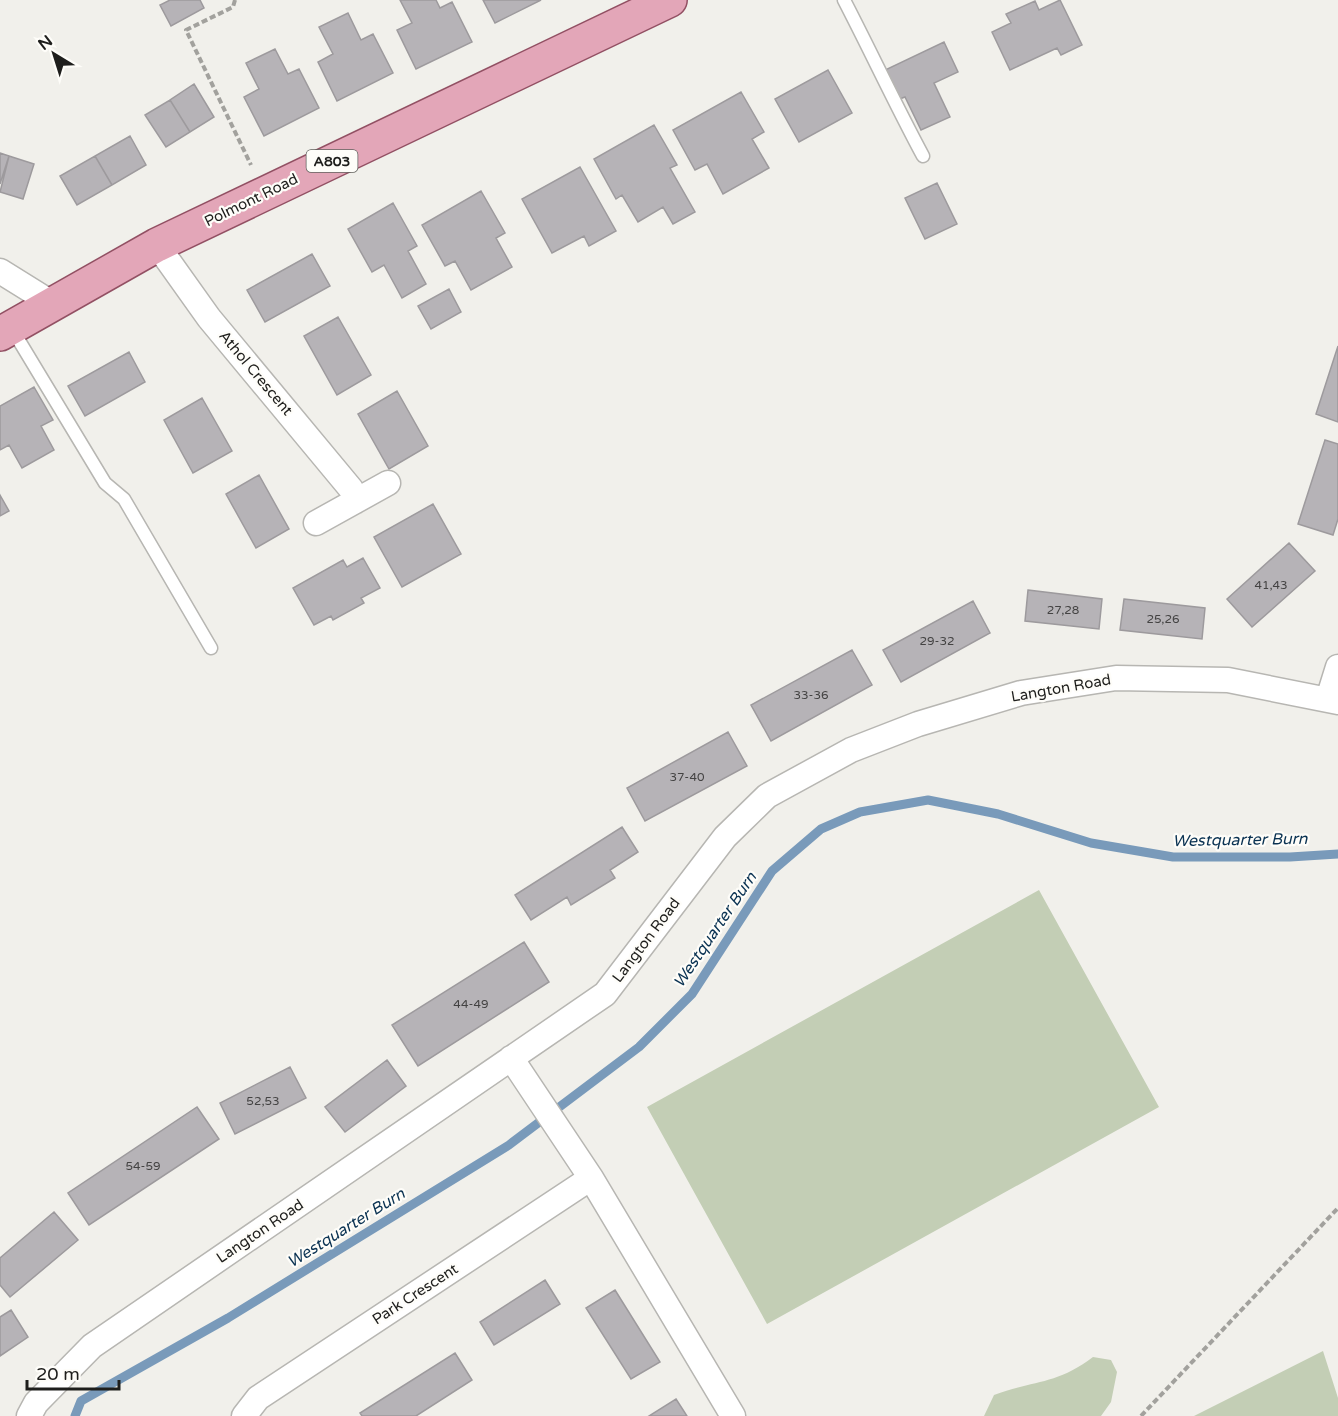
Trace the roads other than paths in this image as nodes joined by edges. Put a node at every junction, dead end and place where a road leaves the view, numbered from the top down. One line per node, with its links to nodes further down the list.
1 (670, 0): 4 (main road, Polmont Road / A803)
2 (843, 0): 3 (lane)
3 (923, 156)
4 (157, 245): 6 (main road, Polmont Road / A803); 9 (street, Athol Crescent)
5 (0, 271): 6 (street)
6 (53, 304): 7 (main road, Polmont Road / A803)
7 (6, 331): 11 (lane)
8 (388, 483): 9 (street)
9 (356, 501): 10 (street)
10 (316, 523)
11 (211, 648)
12 (1338, 668): 13 (street)
13 (1333, 701): 14 (street, Langton Road)
14 (511, 1059): 15 (street); 16 (street, Langton Road)
15 (591, 1178): 17 (street, Park Crescent); 18 (street)
16 (29, 1416)
17 (244, 1416)
18 (733, 1416)

